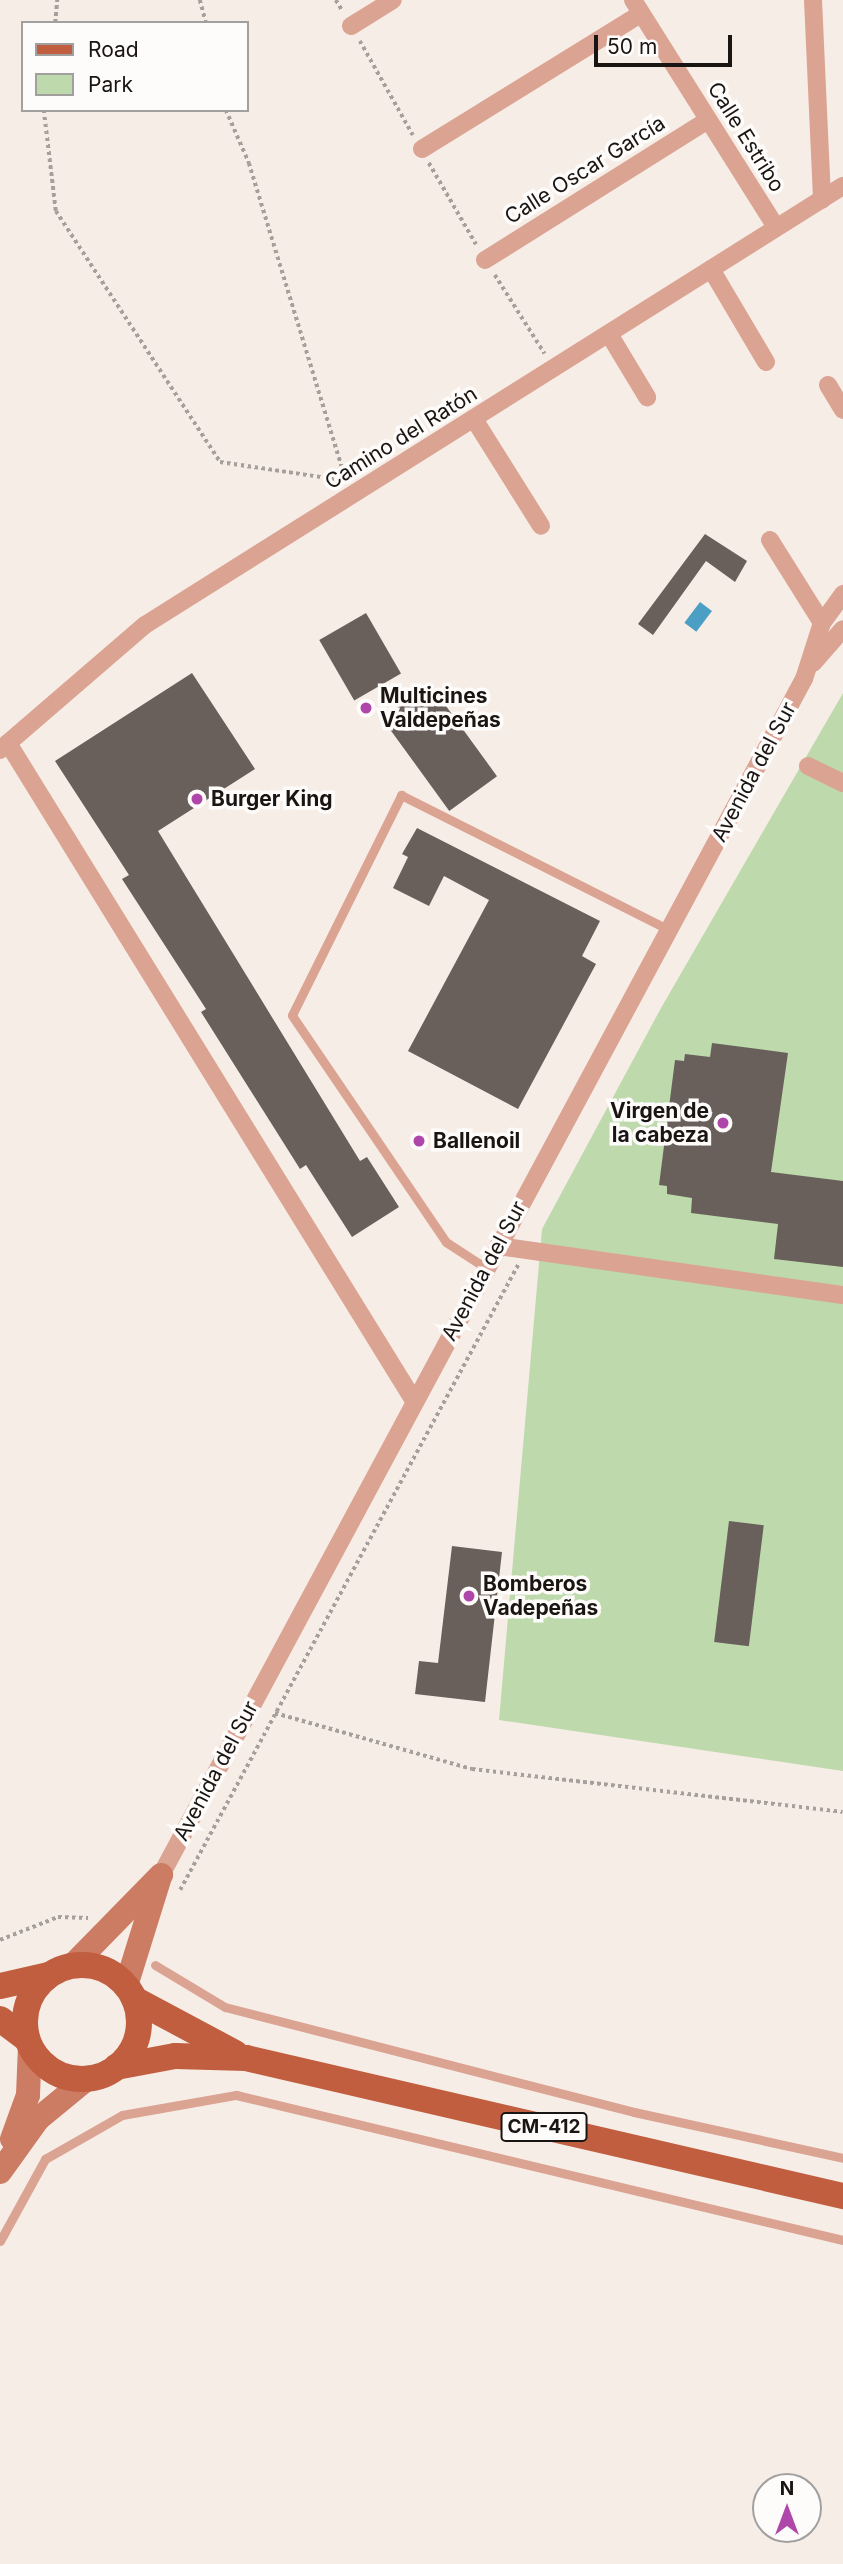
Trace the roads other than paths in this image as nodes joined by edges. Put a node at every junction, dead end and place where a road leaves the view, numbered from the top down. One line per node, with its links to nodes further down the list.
1 (393, 0): 4 (street)
2 (813, 0): 8 (street)
3 (637, 7): 5 (street, Calle Estribo); 6 (street)
4 (351, 26)
5 (708, 120): 9 (street, Calle Estribo); 10 (street, Calle Oscar García)
6 (422, 149)
7 (841, 191): 8 (street, Camino del Ratón)
8 (822, 200): 9 (street, Camino del Ratón)
9 (776, 227): 11 (street, Camino del Ratón)
10 (485, 260)
11 (712, 269): 12 (street, Camino del Ratón); 13 (street)
12 (609, 334): 15 (street); 17 (street, Camino del Ratón)
13 (766, 362)
14 (828, 385): 16 (street)
15 (648, 397)
16 (843, 410)
17 (474, 419): 18 (street); 24 (street, Camino del Ratón)
18 (541, 526)
19 (770, 540): 21 (street)
20 (843, 594): 21 (street, Avenida del Sur)
21 (822, 622): 23 (street, Avenida del Sur)
22 (843, 629): 23 (street, Avenida del Sur)
23 (809, 668): 27 (street, Avenida del Sur)
24 (4, 747): 31 (street)
25 (808, 766): 26 (street)
26 (843, 783)
27 (670, 930): 28 (street, Avenida del Sur); 29 (lane)
28 (498, 1246): 29 (street, Avenida del Sur); 30 (street)
29 (486, 1268): 31 (street, Avenida del Sur)
30 (843, 1295)
31 (414, 1401): 32 (street, Avenida del Sur)
32 (160, 1875): 34 (main road, Avenida del Sur); 36 (main road, Avenida del Sur)
33 (155, 1965): 42 (lane)
34 (61, 1970): 35 (main road, CM-412); 36 (main road, CM-412); 38 (main road)
35 (0, 1986)
36 (130, 1992): 39 (main road, CM-412); 40 (main road)
37 (0, 2019): 38 (main road)
38 (29, 2043): 41 (main road); 43 (main road)
39 (246, 2058): 40 (main road, CM-412); 44 (main road, CM-412)
40 (116, 2067): 41 (main road, CM-412)
41 (88, 2078): 43 (main road)
42 (843, 2158)
43 (3, 2166)
44 (843, 2196)
45 (843, 2240): 46 (lane)
46 (0, 2241)

